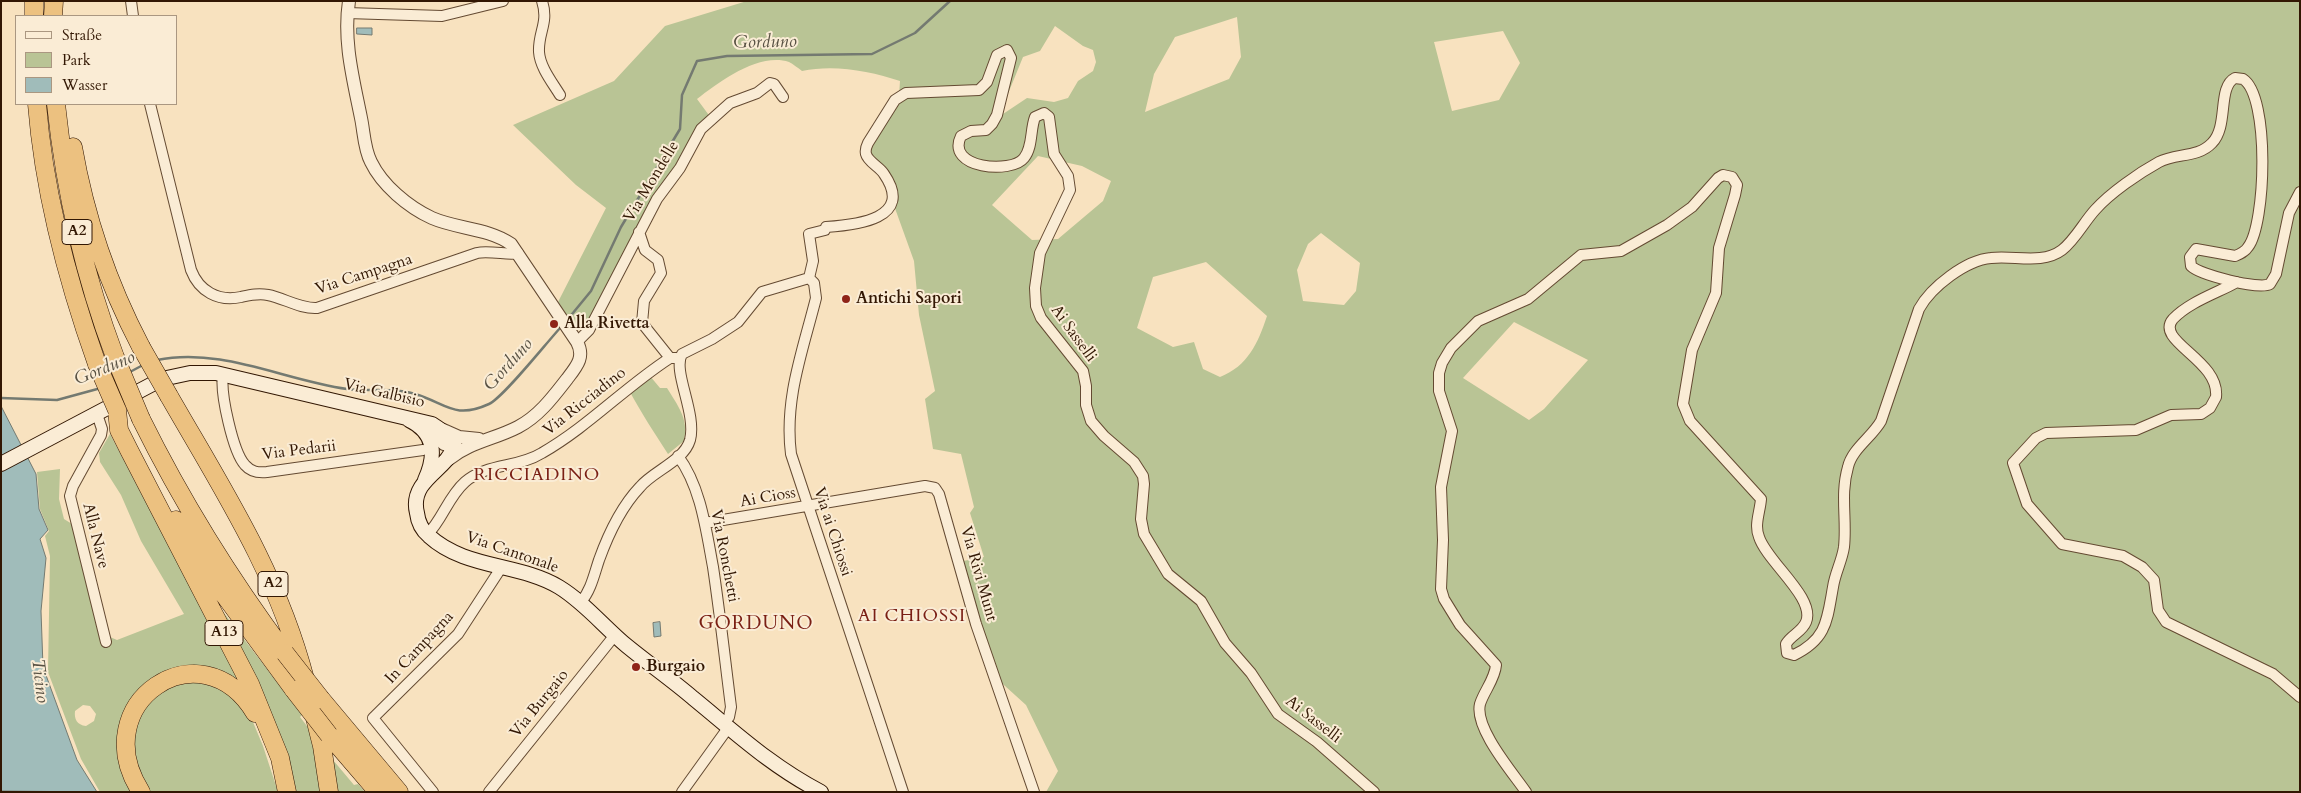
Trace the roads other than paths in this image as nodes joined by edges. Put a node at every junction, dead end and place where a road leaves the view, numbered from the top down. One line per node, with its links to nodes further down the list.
1 (34, 1): 8 (highway)
2 (54, 1): 9 (highway)
3 (58, 1): 10 (highway)
4 (131, 1): 11 (street)
5 (503, 1): 7 (street)
6 (542, 1): 12 (street)
7 (348, 7): 20 (street)
8 (34, 15)
9 (52, 15)
10 (59, 15)
11 (133, 15)
12 (560, 95)
13 (783, 97): 19 (street, Via Mondelle)
14 (37, 105): 28 (highway, A2, bridge)
15 (56, 105): 28 (highway, A2, bridge)
16 (66, 105): 49 (highway, A2, bridge)
17 (150, 105): 20 (street, Via Campagna)
18 (2300, 192): 22 (street)
19 (639, 232): 23 (street, Via Mondelle); 24 (street)
20 (518, 253): 23 (street)
21 (809, 278): 24 (street, Via Ricciadino); 37 (street, Via ai Chiossi); 58 (street, Ai Sasselli)
22 (2237, 282): 44 (street); 59 (street)
23 (576, 340): 30 (street)
24 (675, 358): 33 (street); 39 (street, Via Ricciadino)
25 (223, 375): 26 (main road, Via Galbisio); 27 (main road, Via Galbisio); 31 (street, Via Pedarii)
26 (97, 414): 34 (main road, Via Galbisio); 43 (street, Alla Nave)
27 (410, 420): 29 (main road, Via Galbisio); 32 (street); 35 (main road)
28 (129, 425): 46 (highway, A13); 50 (highway, A2, bridge); 51 (highway, A2, bridge)
29 (438, 427): 30 (street); 32 (main road, Via Galbisio)
30 (470, 442): 32 (street)
31 (423, 450)
32 (450, 453): 35 (street); 36 (main road)
33 (678, 456): 38 (street, Via Ronchetti); 41 (street)
34 (1, 464)
35 (431, 466): 36 (main road)
36 (421, 487): 39 (main road)
37 (807, 506): 38 (street, Ai Cioss); 56 (street, Via ai Chiossi); 57 (street, Via Rivi Munt)
38 (705, 524): 45 (street, Via Ronchetti)
39 (428, 535): 40 (main road, Via Cantonale)
40 (501, 568): 41 (main road, Via Cantonale); 52 (street, In Campagna)
41 (581, 602): 42 (main road, Via Cantonale)
42 (615, 635): 45 (main road, Via Cantonale); 53 (street, Via Burgaio)
43 (106, 642)
44 (2300, 696)
45 (726, 726): 54 (street, Via Ronchetti); 55 (main road, Via Cantonale)
46 (282, 774): 47 (highway, A13); 48 (highway, A13)
47 (141, 792)
48 (287, 792)
49 (329, 792)
50 (378, 792)
51 (399, 792)
52 (433, 792)
53 (489, 792)
54 (682, 792)
55 (821, 792)
56 (903, 792)
57 (1034, 792)
58 (1374, 792)
59 (1526, 792)

